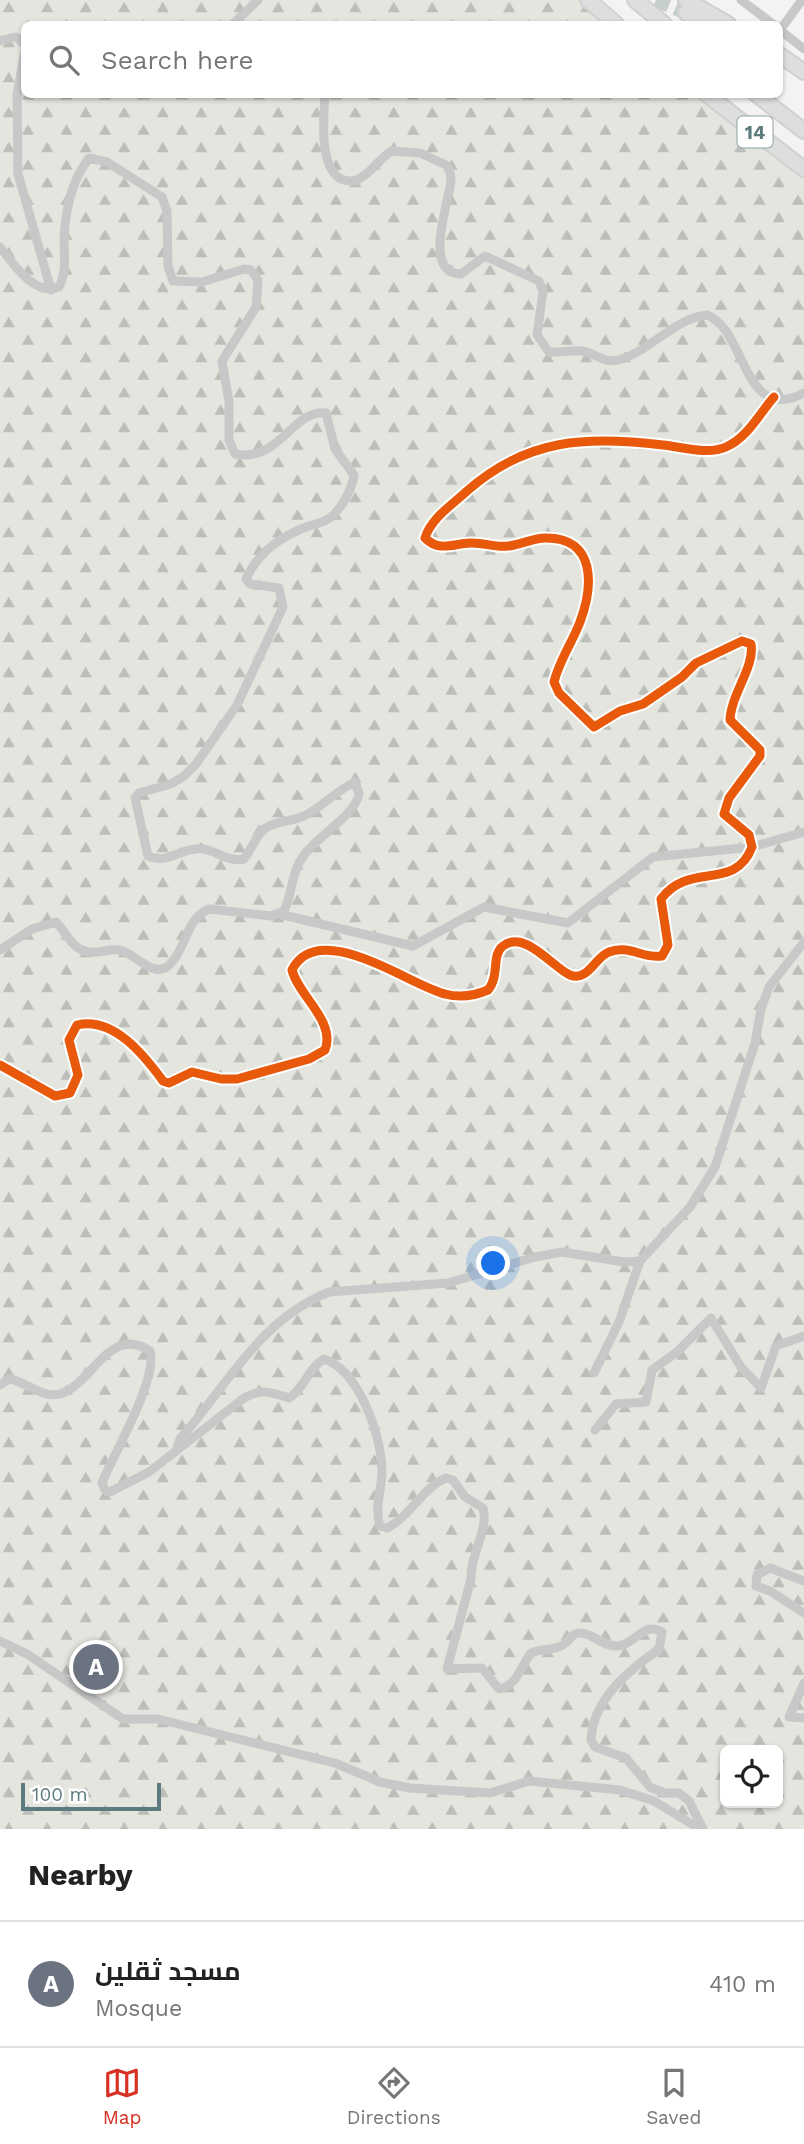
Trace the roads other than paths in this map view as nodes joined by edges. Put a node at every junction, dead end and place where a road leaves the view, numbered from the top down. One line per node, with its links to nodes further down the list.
1 (258, 0): 7 (street)
2 (587, 0): 8 (main road)
3 (635, 0): 9 (main road)
4 (741, 0): 12 (street)
5 (802, 0): 13 (street)
6 (686, 6): 10 (main road); 11 (main road)
7 (236, 21)
8 (612, 21)
9 (660, 21)
10 (704, 21)
11 (721, 21)
12 (768, 21)
13 (783, 25)
14 (783, 30): 17 (street)
15 (0, 41): 16 (street)
16 (21, 41)
17 (804, 49)
18 (783, 58): 21 (main road)
19 (783, 69): 22 (main road)
20 (21, 72): 29 (street)
21 (804, 72)
22 (804, 82)
23 (325, 98): 31 (street)
24 (711, 98): 27 (main road, 14)
25 (761, 98): 26 (main road, 14)
26 (804, 131)
27 (804, 169)
28 (0, 247): 29 (street)
29 (51, 290): 34 (street)
30 (804, 393): 31 (street)
31 (774, 397): 33 (street)
32 (804, 832): 33 (street)
33 (752, 847): 34 (street); 37 (street)
34 (279, 914): 36 (street)
35 (804, 942): 38 (street)
36 (0, 950)
37 (0, 1065)
38 (640, 1261): 40 (street); 43 (street)
39 (804, 1336): 42 (street)
40 (594, 1373)
41 (0, 1385): 43 (street)
42 (595, 1430)
43 (175, 1453): 49 (street)
44 (804, 1581): 45 (street)
45 (804, 1613)
46 (0, 1641): 49 (street)
47 (804, 1683): 48 (street)
48 (804, 1718)
49 (702, 1829)

